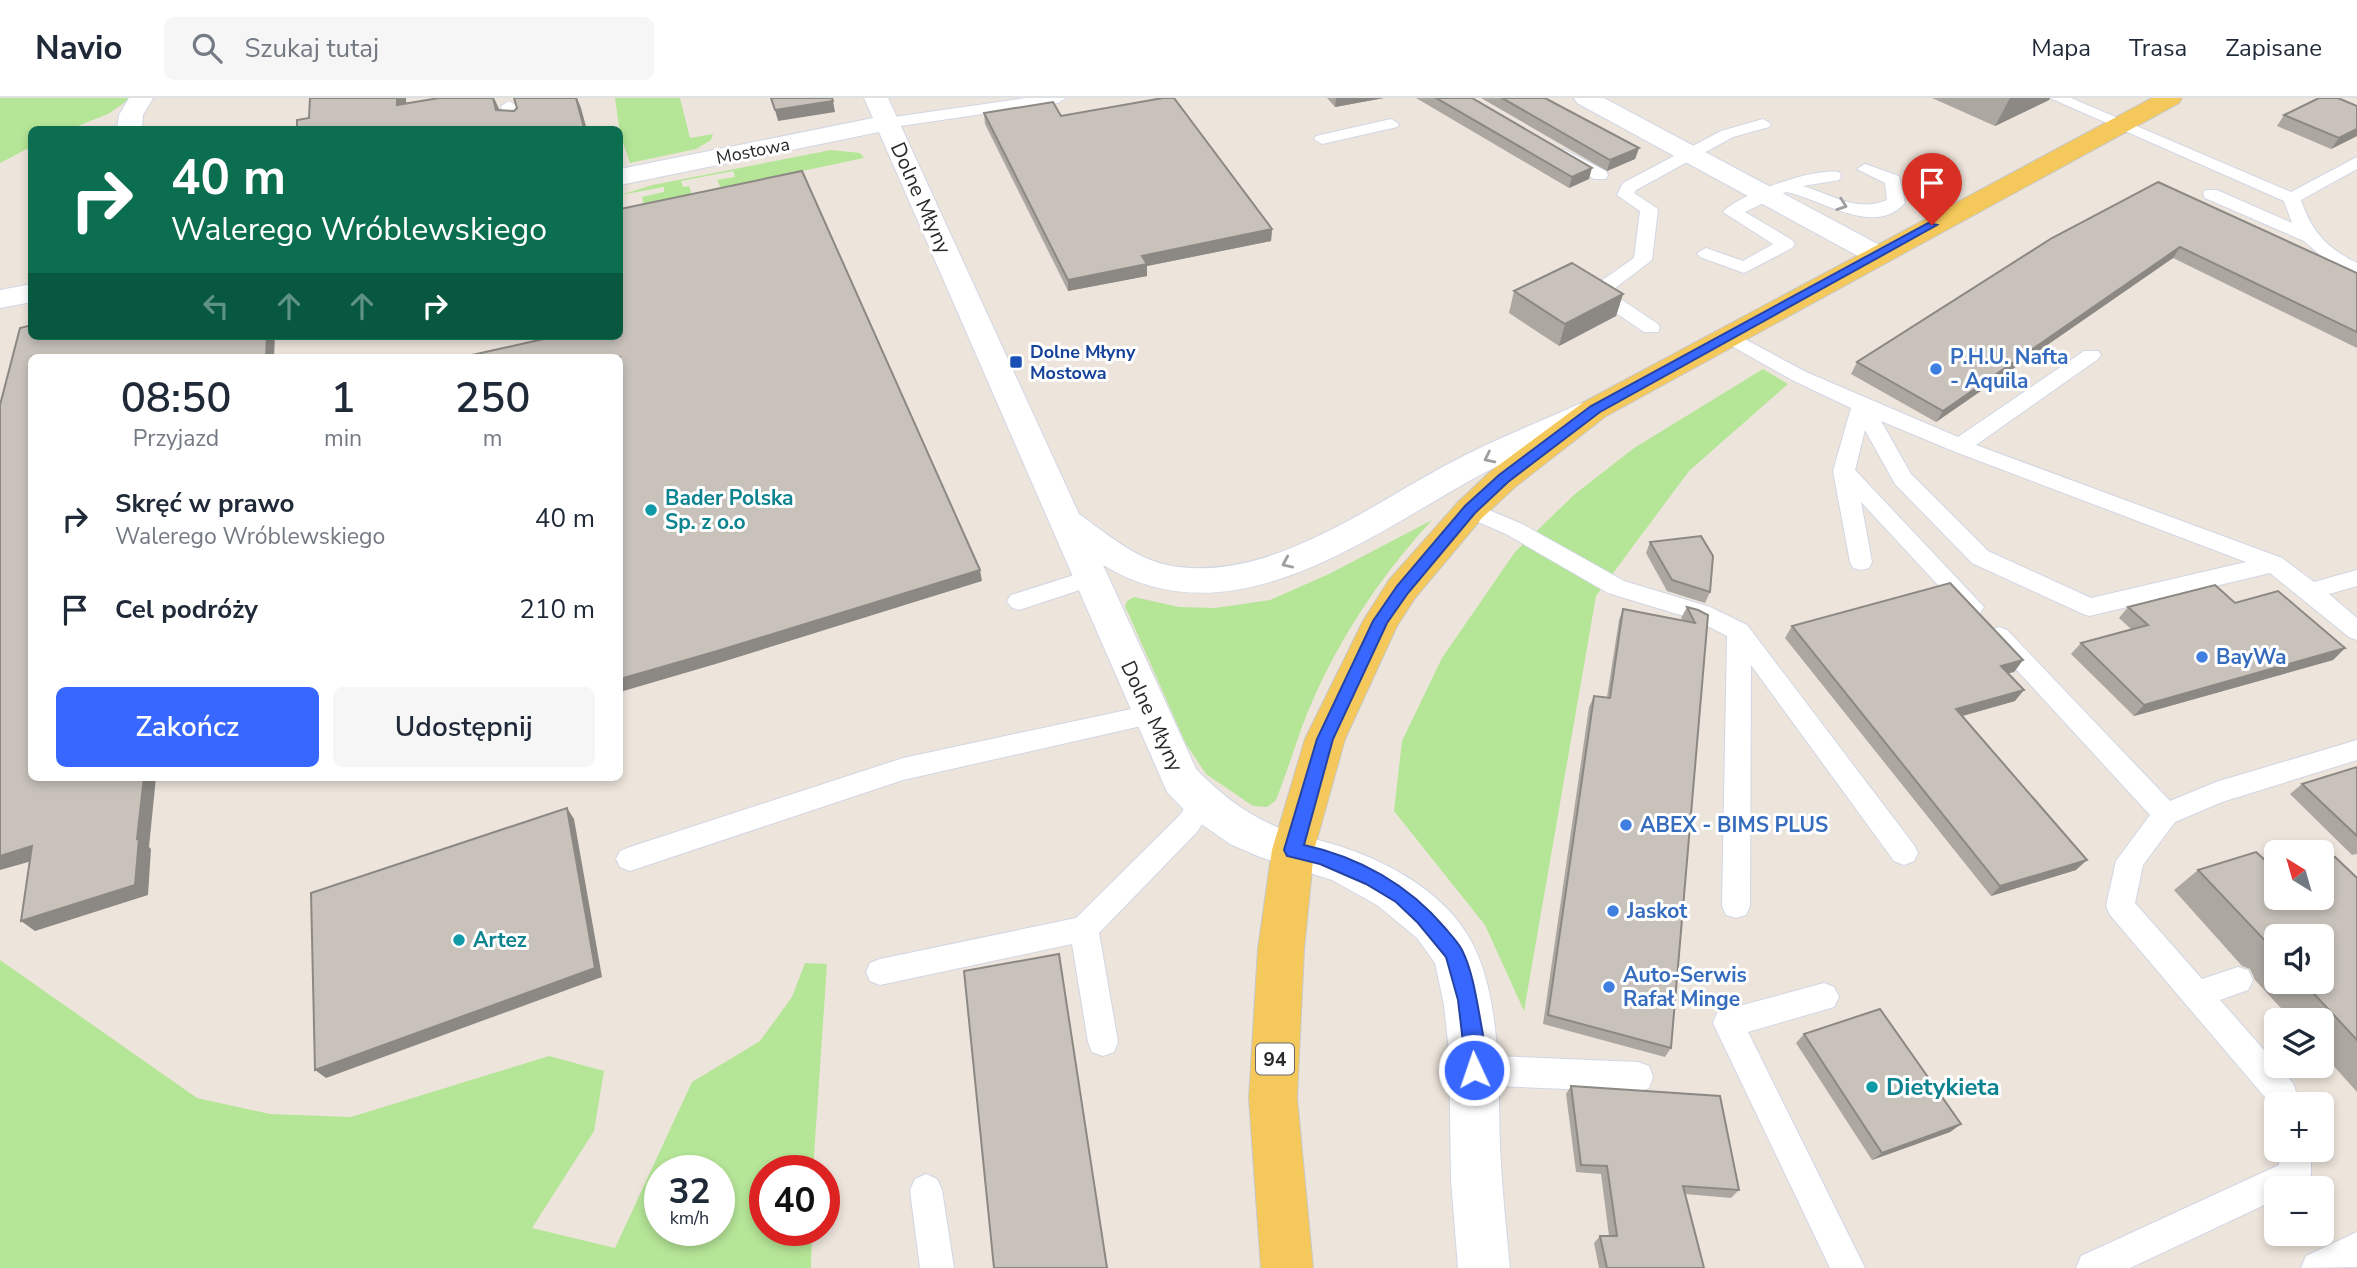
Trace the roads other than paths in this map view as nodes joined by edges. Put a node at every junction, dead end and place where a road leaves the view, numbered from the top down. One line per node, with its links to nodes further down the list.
1 (141, 98): 13 (street)
2 (1004, 98): 9 (lane)
3 (1058, 98): 9 (lane)
4 (1586, 98): 17 (street)
5 (2058, 98): 12 (lane)
6 (2170, 98): 12 (main road, 94)
7 (509, 106): 14 (lane)
8 (881, 111): 9 (lane); 21 (street, Mostowa); 40 (street, Dolne Młyny)
9 (978, 111)
10 (1391, 124): 15 (lane)
11 (1763, 124): 17 (lane)
12 (2120, 125): 25 (lane); 28 (main road, 94)
13 (130, 126)
14 (515, 126)
15 (1322, 139)
16 (1544, 143): 19 (lane)
17 (1687, 155): 23 (street); 32 (lane)
18 (2357, 162): 25 (lane)
19 (1600, 175)
20 (1833, 175): 23 (lane)
21 (623, 176)
22 (1866, 179): 23 (lane, one-way to 22)
23 (1774, 192): 27 (lane); 28 (street)
24 (2211, 194): 26 (lane)
25 (2292, 198): 26 (lane)
26 (2309, 237): 29 (lane)
27 (1706, 253)
28 (1877, 255): 33 (main road, 94)
29 (2357, 270)
30 (28, 294): 31 (street)
31 (0, 299)
32 (1651, 328)
33 (1728, 337): 35 (lane); 36 (main road, 94)
34 (2091, 355): 37 (lane)
35 (1861, 405): 37 (lane); 38 (lane); 42 (lane)
36 (1595, 409): 39 (main road, 94); 40 (street, one-way to 40)
37 (1960, 446): 42 (lane)
38 (1844, 471): 41 (lane); 52 (lane)
39 (1470, 510): 47 (lane); 53 (main road, 94)
40 (1066, 521): 43 (street, Dolne Młyny)
41 (1861, 562)
42 (2274, 564): 45 (lane)
43 (1090, 578): 46 (lane); 49 (street, Dolne Młyny)
44 (2357, 578): 45 (lane)
45 (2310, 591): 48 (lane)
46 (1019, 601)
47 (1739, 631): 54 (lane); 56 (lane)
48 (2357, 631)
49 (1150, 715): 51 (street, Dolne Młyny); 55 (lane)
50 (2357, 750): 52 (lane)
51 (1202, 804): 53 (street, Dolne Młyny); 57 (lane)
52 (2166, 814): 60 (lane)
53 (1293, 850): 63 (street, Dolne Młyny); 70 (main road, 94)
54 (1905, 853)
55 (630, 859)
56 (1736, 906)
57 (1084, 929): 58 (lane); 62 (lane)
58 (880, 972)
59 (2238, 980): 60 (lane)
60 (2196, 995): 65 (lane)
61 (1824, 997): 72 (lane)
62 (1103, 1042)
63 (1474, 1070): 64 (lane); 71 (street, Dolne Młyny)
64 (1638, 1077)
65 (2280, 1092)
66 (2295, 1162): 73 (lane)
67 (926, 1190): 69 (lane)
68 (2357, 1249): 74 (lane)
69 (937, 1268)
70 (1287, 1268)
71 (1484, 1268)
72 (1847, 1268)
73 (2093, 1268)
74 (2318, 1268)

